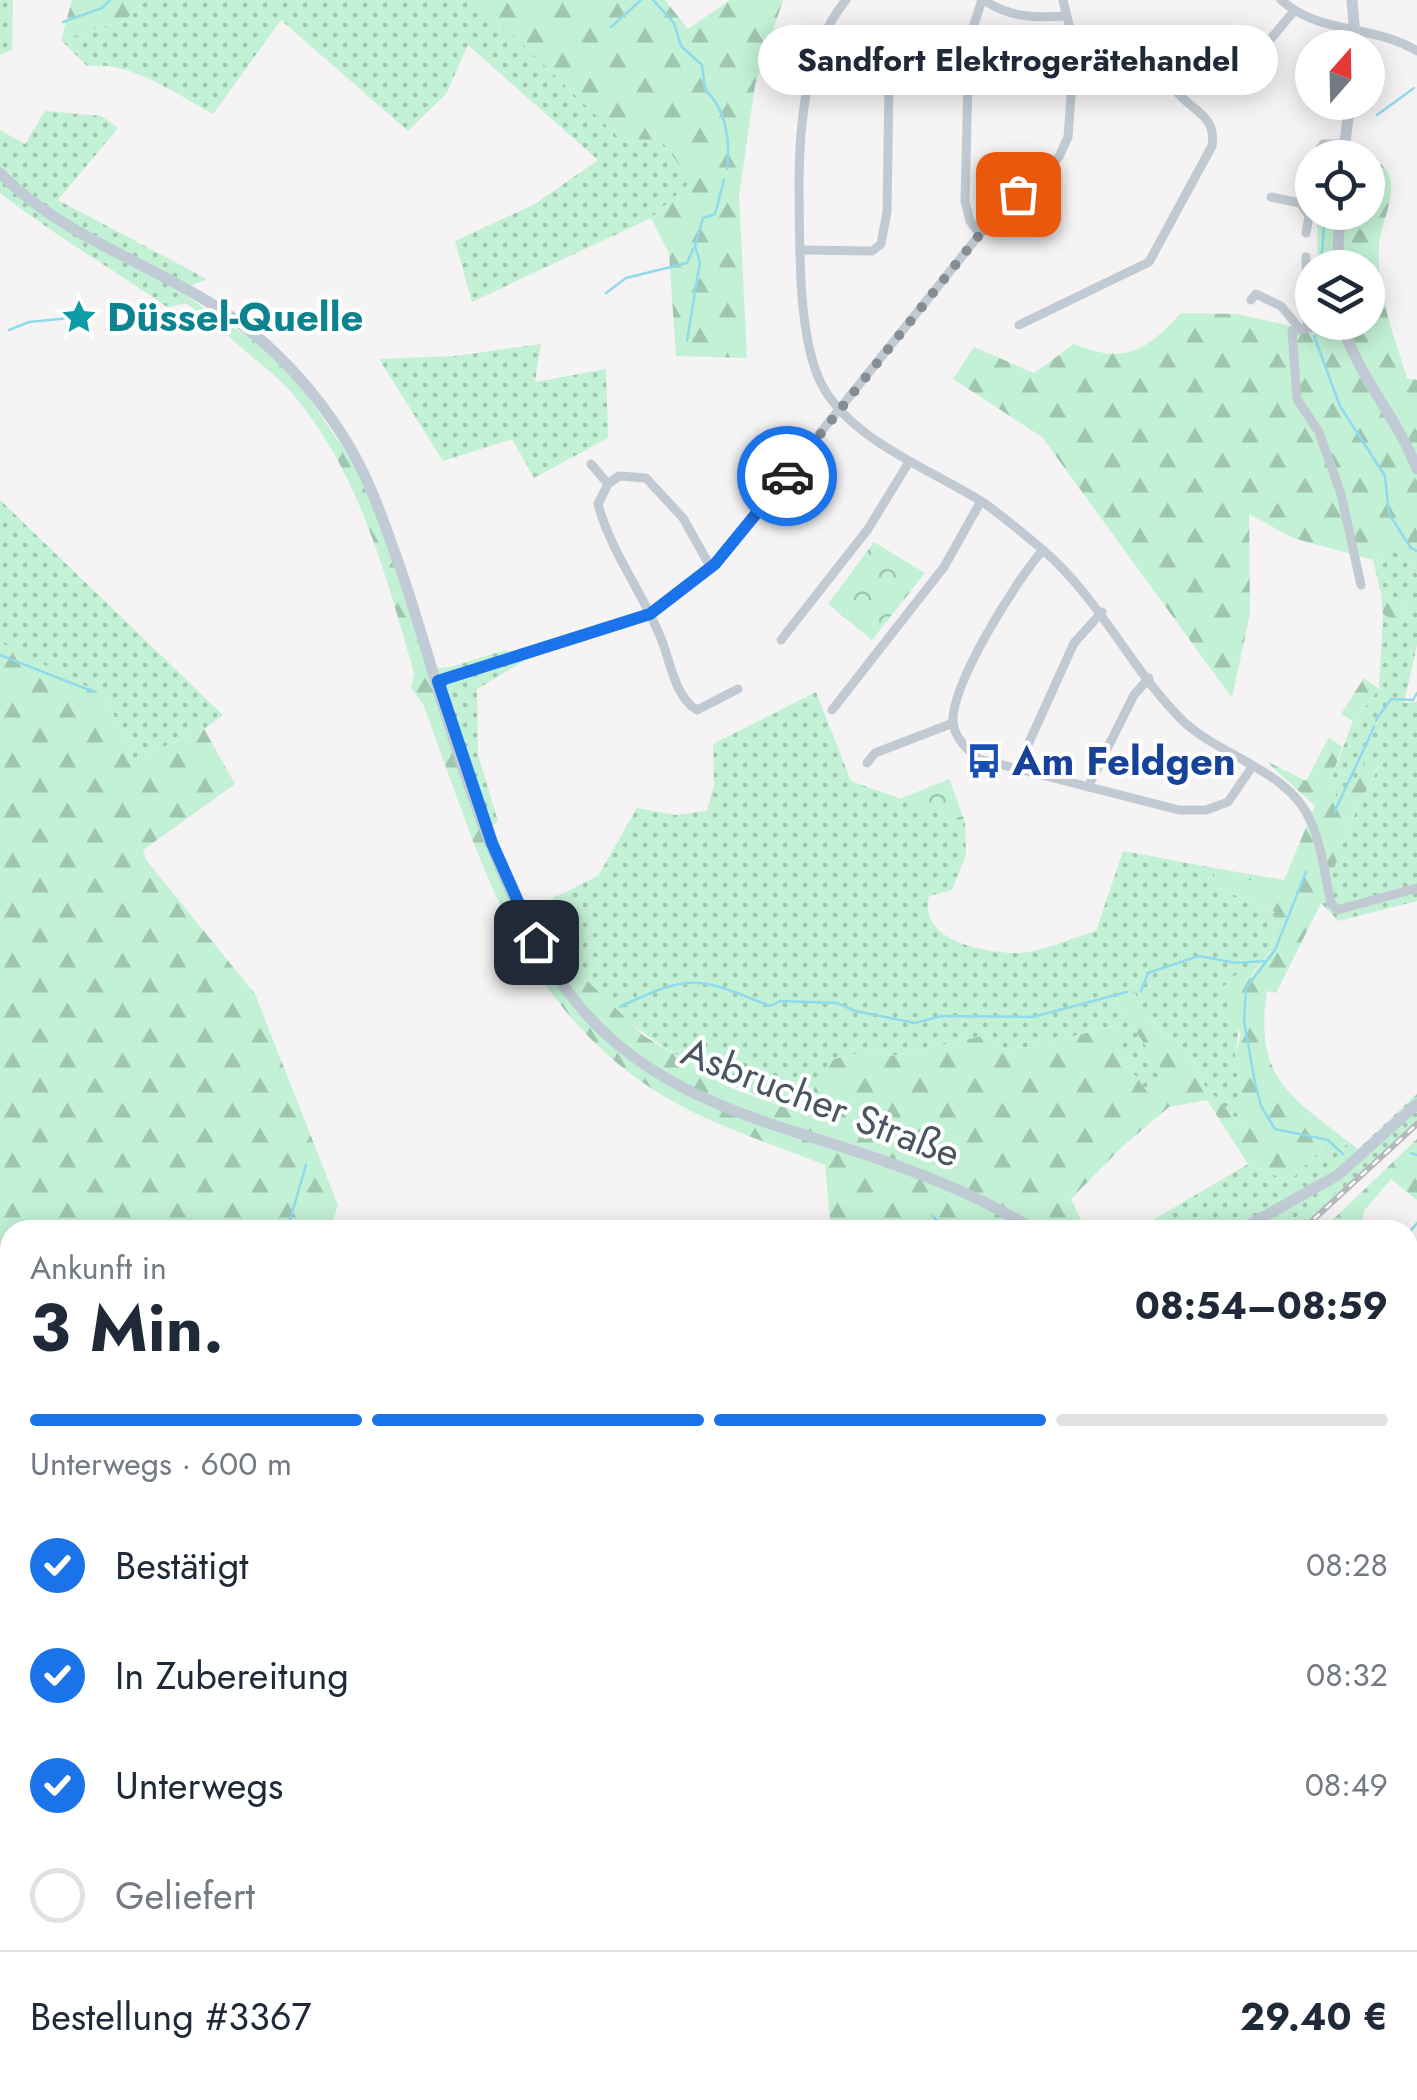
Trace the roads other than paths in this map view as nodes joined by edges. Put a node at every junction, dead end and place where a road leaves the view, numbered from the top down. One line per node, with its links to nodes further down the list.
1 (846, 0): 17 (street)
2 (983, 0): 7 (street); 10 (street)
3 (1063, 0): 7 (street)
4 (1282, 0): 6 (street)
5 (1352, 0): 8 (main road)
6 (1294, 11): 8 (street); 20 (street)
7 (1066, 16): 16 (street)
8 (1357, 28): 9 (street)
9 (1417, 51)
10 (967, 86): 16 (street); 17 (street)
11 (0, 173): 36 (main road, Asbrucher Straße)
12 (1271, 197): 13 (street)
13 (1295, 202)
14 (1307, 230): 15 (street)
15 (1306, 233)
16 (980, 234): 23 (street)
17 (800, 250): 23 (street)
18 (1251, 300): 19 (street)
19 (1295, 321)
20 (1019, 325)
21 (1295, 331): 31 (street)
22 (1347, 340): 26 (main road)
23 (839, 408): 24 (street); 30 (street)
24 (909, 462): 28 (street); 34 (street)
25 (591, 464): 27 (street)
26 (1417, 470)
27 (608, 484): 30 (street); 33 (street)
28 (981, 501): 29 (street); 38 (street)
29 (1043, 550): 32 (street); 39 (street)
30 (711, 568): 33 (street)
31 (1361, 585)
32 (1102, 612): 35 (street); 42 (street)
33 (650, 614): 36 (street); 37 (street)
34 (781, 640)
35 (1149, 678): 41 (street); 43 (street)
36 (438, 681): 46 (main road, Asbrucher Straße)
37 (738, 689)
38 (832, 710)
39 (953, 723): 40 (street); 42 (street)
40 (867, 763)
41 (1252, 767): 43 (street); 44 (street)
42 (1018, 770): 43 (street)
43 (1088, 787)
44 (1417, 888)
45 (1417, 1104): 47 (main road)
46 (1016, 1220)
47 (1258, 1220)

